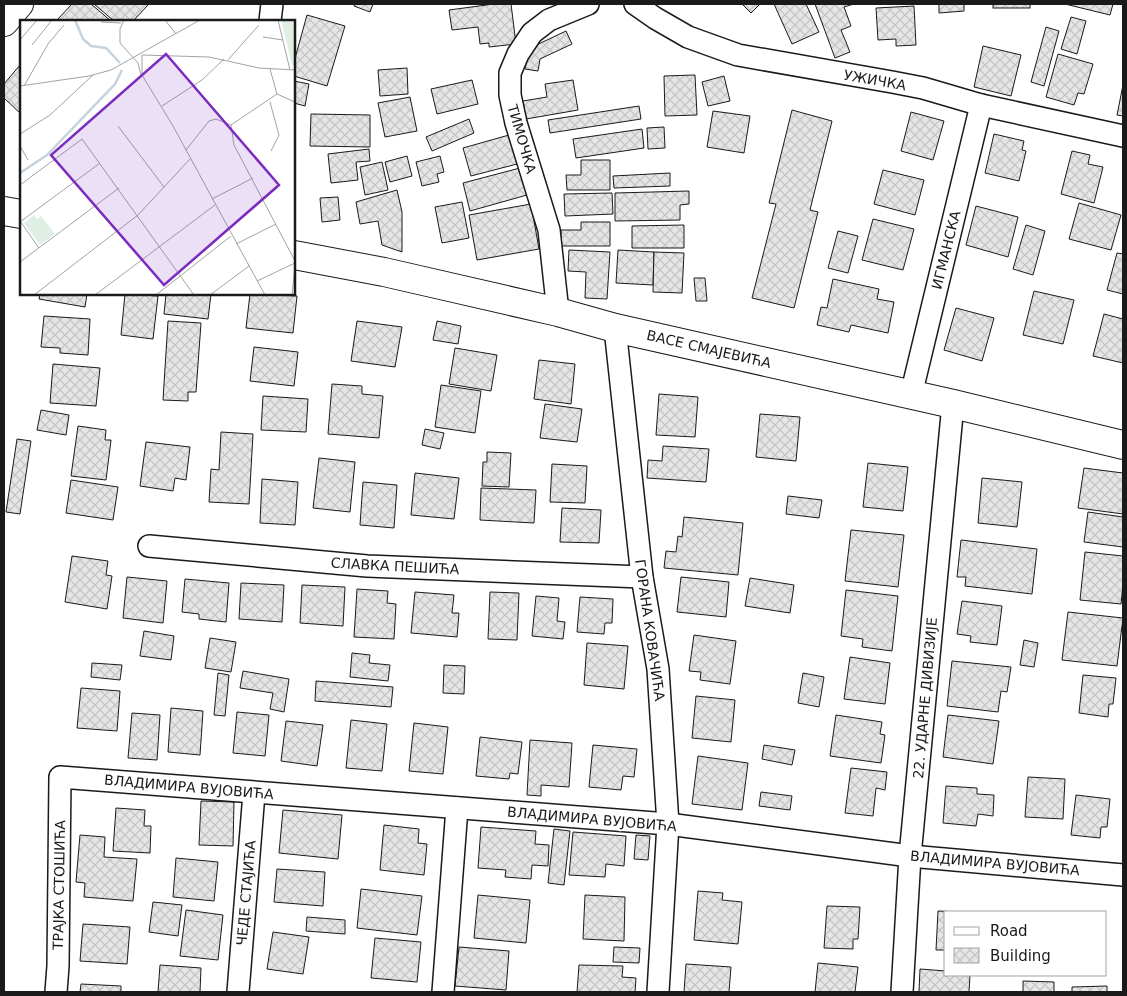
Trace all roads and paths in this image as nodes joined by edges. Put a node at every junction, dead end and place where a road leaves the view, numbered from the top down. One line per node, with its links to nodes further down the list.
1 (19, 4): 6 (street)
2 (272, 4): 5 (street)
3 (588, 4): 12 (street, ТИМОЧКА)
4 (634, 4): 7 (street, УЖИЧКА)
5 (270, 20)
6 (4, 22)
7 (981, 105): 8 (street, УЖИЧКА); 14 (street, ИГМАНСКА)
8 (1123, 136)
9 (4, 211): 10 (street)
10 (20, 214)
11 (295, 255): 12 (street, ВАСЕ СМАЈЕВИЋА)
12 (558, 312): 13 (street, ВАСЕ СМАЈЕВИЋА)
13 (615, 328): 14 (street, ВАСЕ СМАЈЕВИЋА); 18 (street, ГОРАНА КОВАЧИЋА)
14 (911, 395): 15 (street, ВАСЕ СМАЈЕВИЋА)
15 (952, 404): 16 (street, ВАСЕ СМАЈЕВИЋА); 23 (street, 22. УДАРНЕ ДИВИЗИЈЕ)
16 (1123, 445)
17 (148, 546): 18 (street, СЛАВКА ПЕШИЋА)
18 (642, 577): 22 (street, ГОРАНА КОВАЧИЋА)
19 (60, 777): 20 (street, ВЛАДИМИРА ВУЈОВИЋА); 25 (street, ТРАЈКА СТОШИЋА)
20 (254, 793): 21 (street, ВЛАДИМИРА ВУЈОВИЋА); 26 (street, ЧЕДЕ СТАЈИЋА)
21 (457, 808): 22 (street, ВЛАДИМИРА ВУЈОВИЋА); 27 (street)
22 (668, 824): 23 (street, ВЛАДИМИРА ВУЈОВИЋА); 28 (street, ГОРАНА КОВАЧИЋА)
23 (910, 856): 24 (street, ВЛАДИМИРА ВУЈОВИЋА); 29 (street, 22. УДАРНЕ ДИВИЗИЈЕ)
24 (1123, 875)
25 (56, 992)
26 (238, 992)
27 (443, 992)
28 (658, 992)
29 (902, 992)

